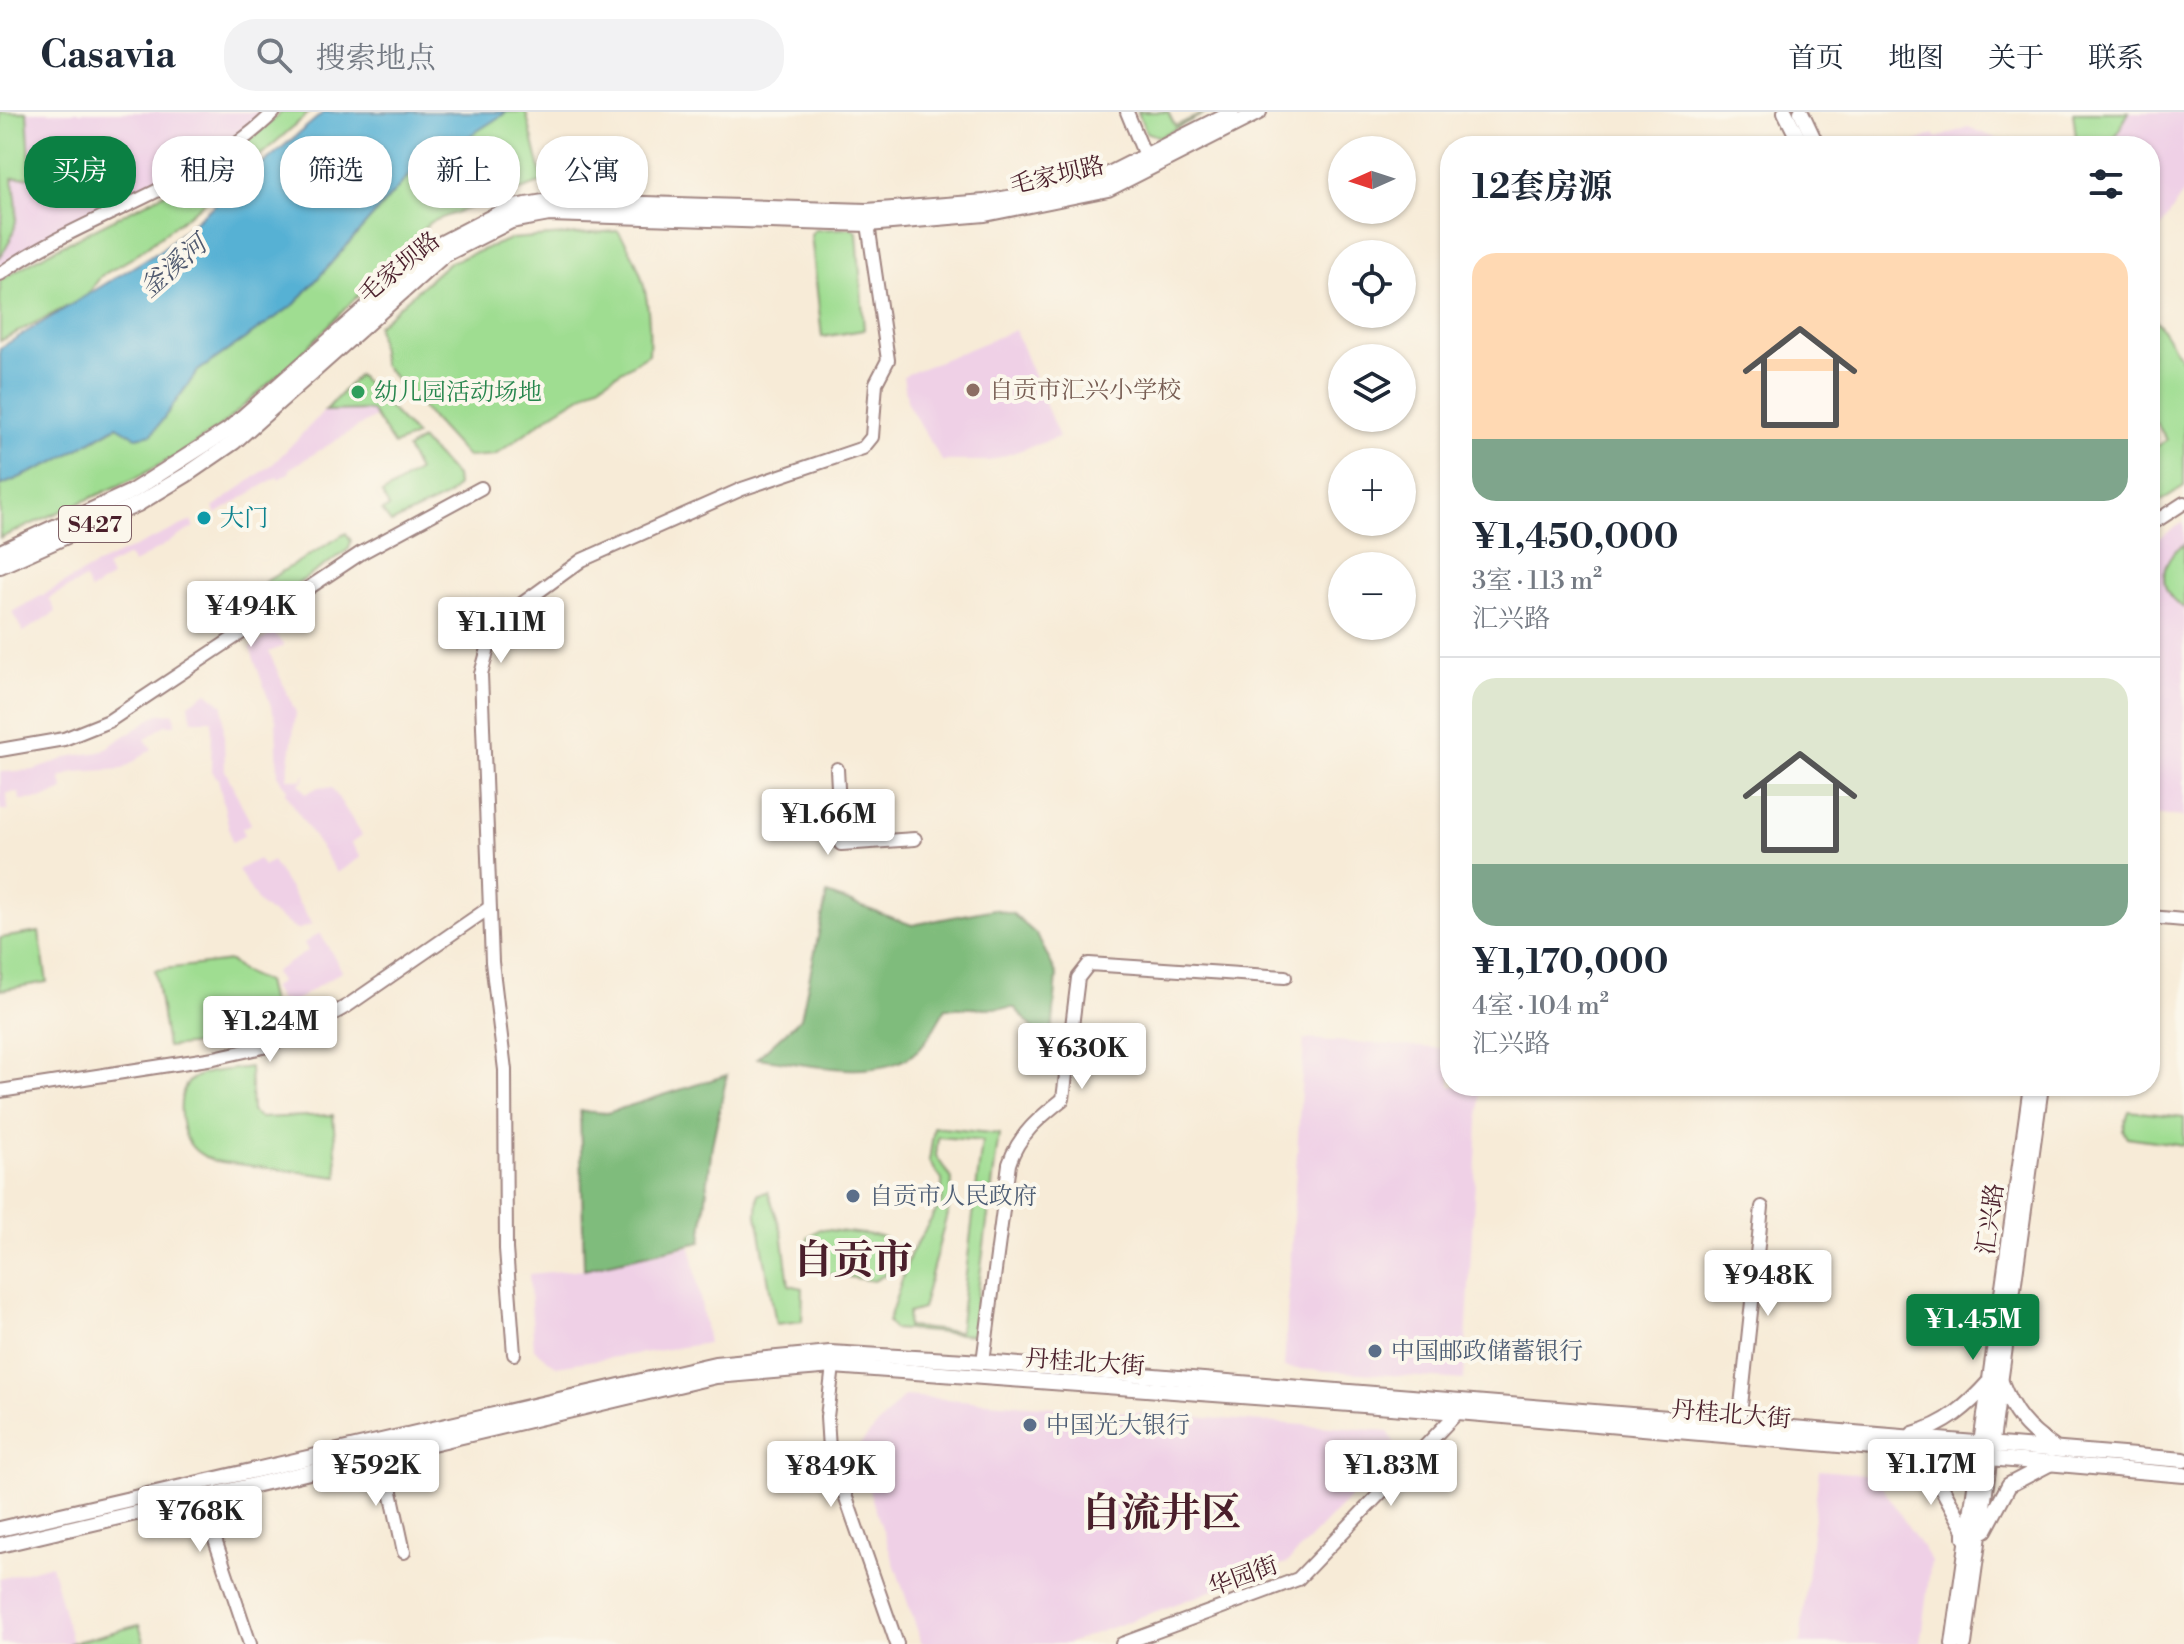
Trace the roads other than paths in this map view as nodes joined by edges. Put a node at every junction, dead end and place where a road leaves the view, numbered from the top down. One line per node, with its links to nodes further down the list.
1 (274, 112): 11 (street)
2 (1127, 112): 9 (street)
3 (1232, 112): 9 (main road, 毛家坝路 / S427)
4 (1259, 112): 10 (main road, 毛家坝路 / S427)
5 (1785, 112): 7 (main road)
6 (1801, 112): 8 (main road)
7 (1797, 136)
8 (1812, 136)
9 (1146, 158): 15 (main road, 毛家坝路 / S427)
10 (868, 224): 16 (main road, 毛家坝路 / S427); 20 (street)
11 (0, 274)
12 (481, 488): 17 (street)
13 (2184, 503): 14 (street)
14 (2160, 519)
15 (0, 552)
16 (0, 566)
17 (0, 750)
18 (837, 769): 19 (street)
19 (915, 839)
20 (489, 908): 24 (street); 28 (street)
21 (2160, 918): 22 (street)
22 (2184, 920)
23 (1285, 977): 29 (street)
24 (0, 1091)
25 (2030, 1096): 31 (main road, 汇兴路)
26 (2039, 1096): 31 (main road)
27 (1762, 1207): 33 (street)
28 (514, 1354)
29 (983, 1362): 33 (main road, 丹桂北大街); 41 (main road, 丹桂北大街)
30 (833, 1366): 32 (main road, 丹桂北大街); 36 (main road, 丹桂北大街); 46 (street)
31 (1995, 1380): 34 (main road); 35 (main road); 37 (main road)
32 (1458, 1412): 34 (main road, 丹桂北大街); 47 (street, 华园街)
33 (1739, 1425): 34 (main road, 丹桂北大街)
34 (1904, 1444): 35 (main road, 丹桂北大街); 44 (main road)
35 (1985, 1451): 37 (main road, 丹桂北大街); 44 (main road)
36 (383, 1455): 40 (main road, 丹桂北大街); 43 (street)
37 (2054, 1456): 38 (main road, 丹桂北大街); 39 (main road, 丹桂北大街); 44 (main road)
38 (2184, 1460)
39 (2184, 1475)
40 (201, 1498): 42 (main road, 丹桂北大街); 45 (street)
41 (0, 1529)
42 (0, 1545)
43 (404, 1552)
44 (1970, 1558): 48 (main road); 49 (main road)
45 (250, 1644)
46 (897, 1644)
47 (1122, 1644)
48 (1953, 1644)
49 (1964, 1644)

